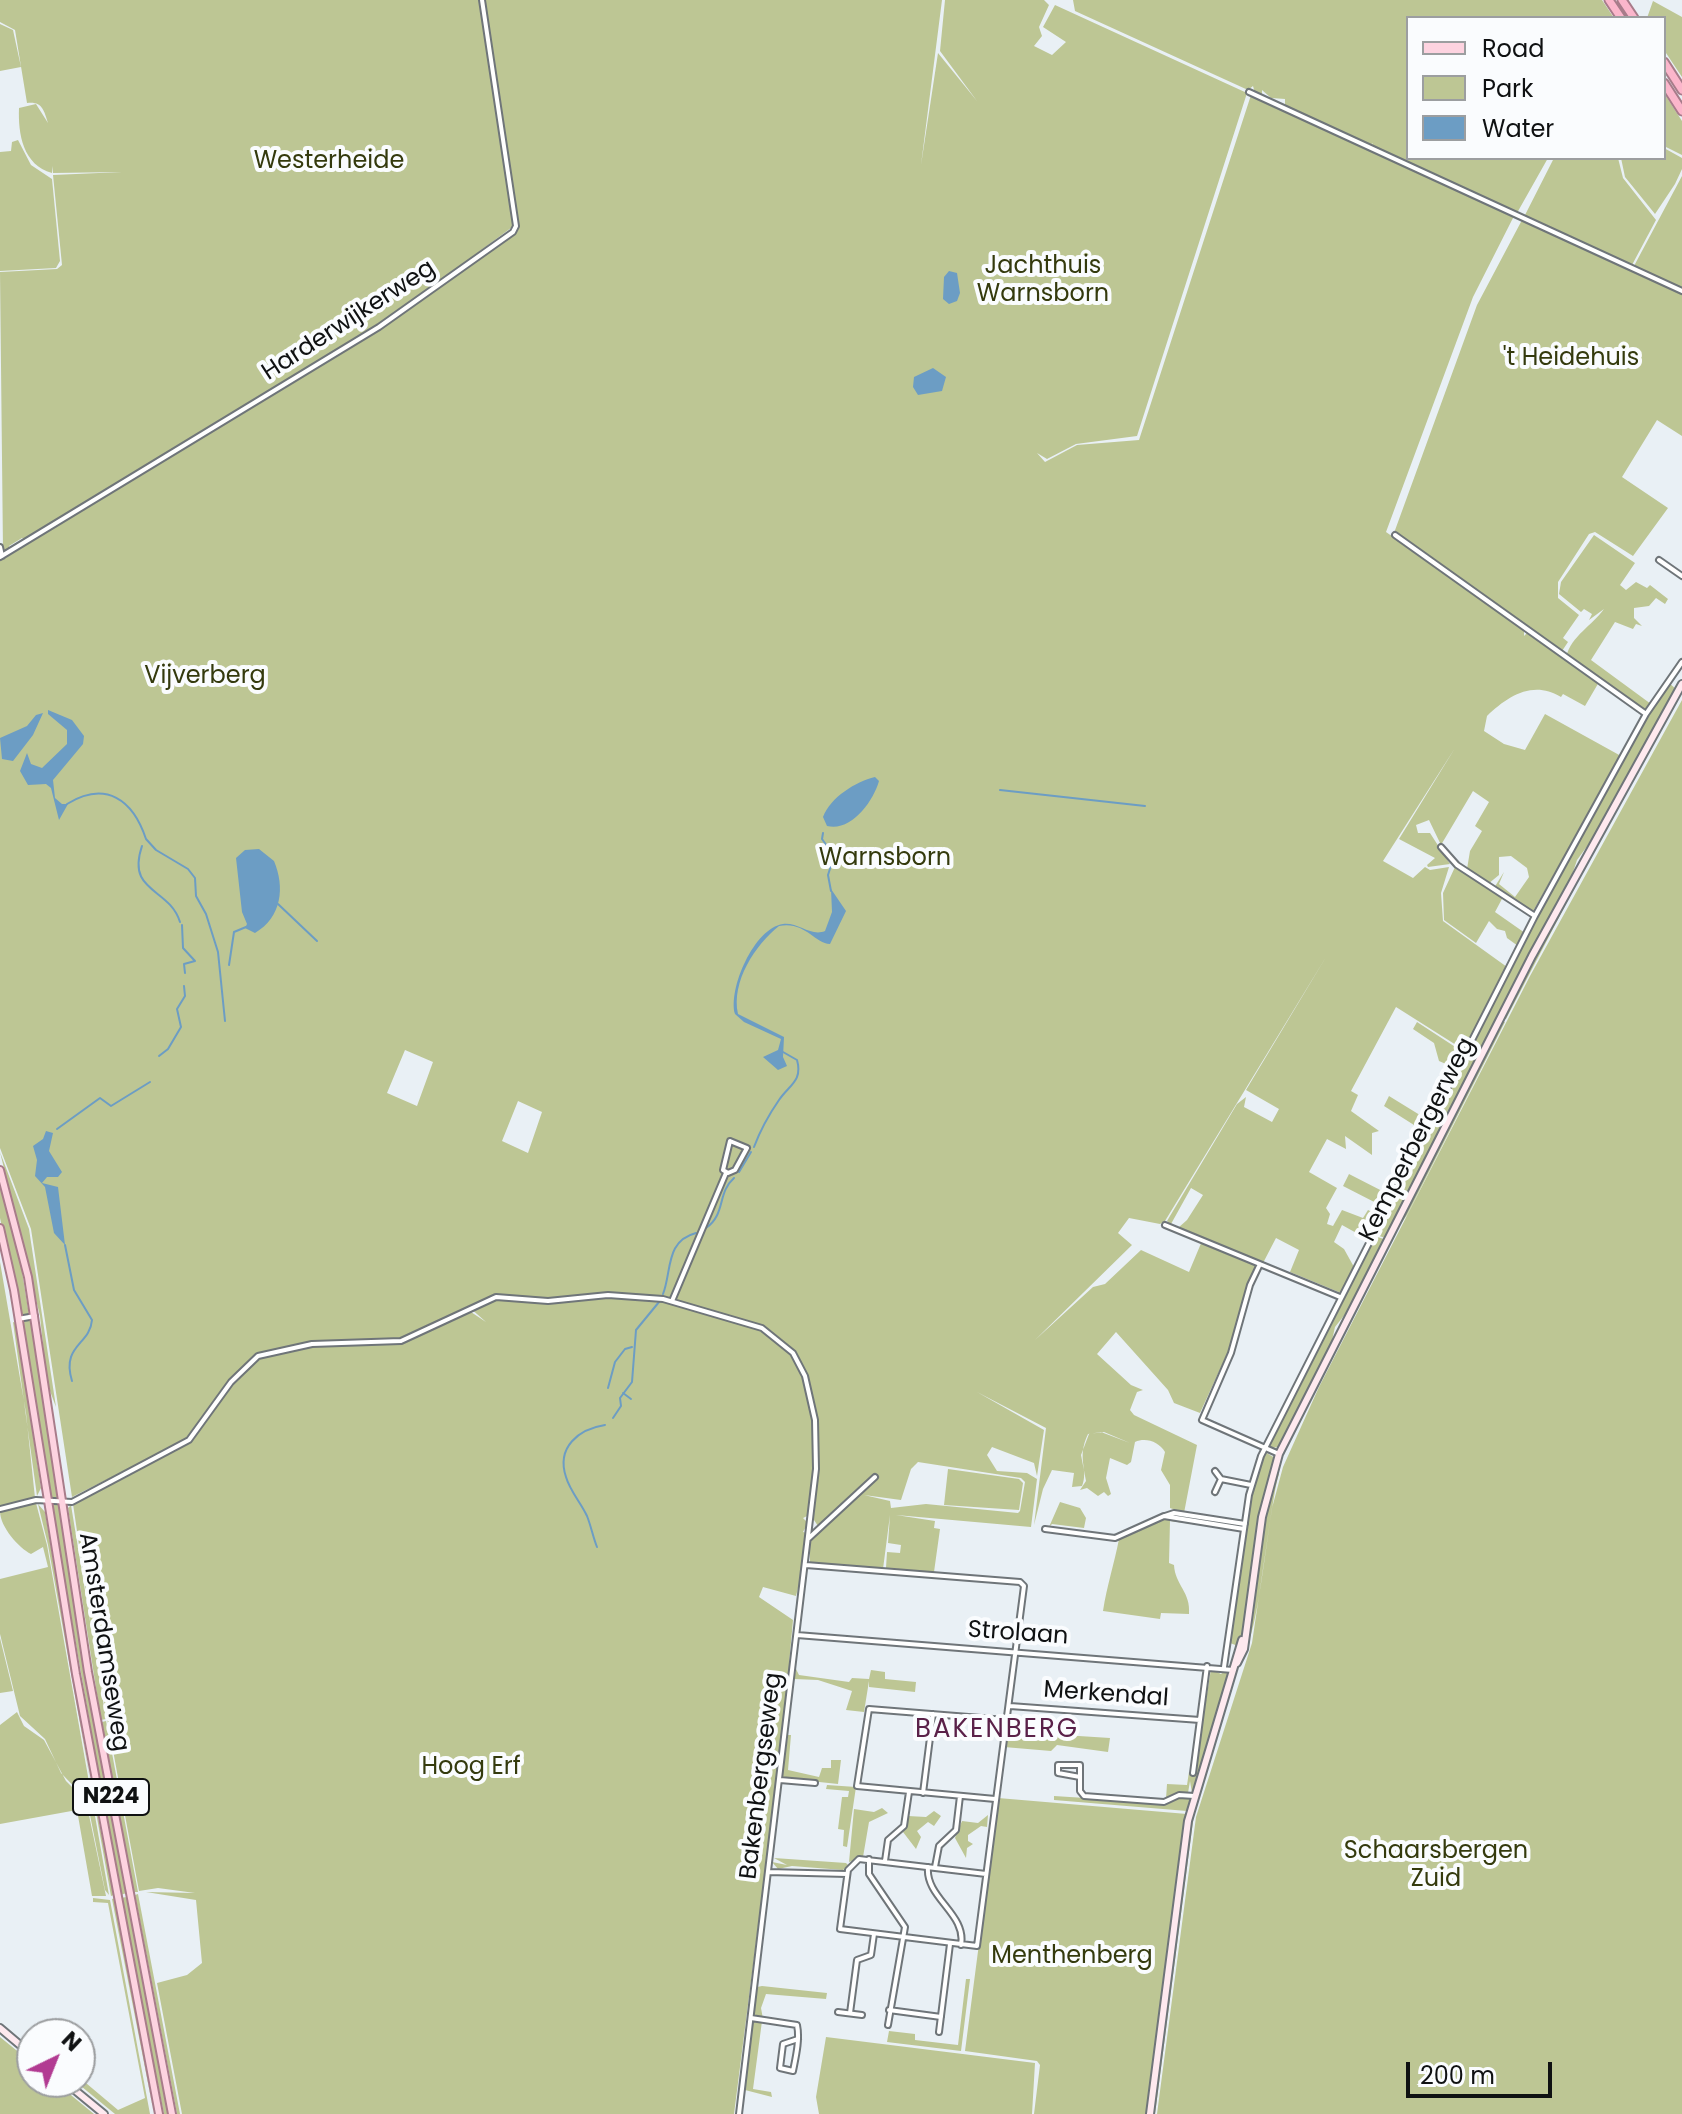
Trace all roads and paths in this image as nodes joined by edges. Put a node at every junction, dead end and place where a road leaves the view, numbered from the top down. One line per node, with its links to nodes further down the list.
1 (482, 0): 10 (street, Harderwijkerweg)
2 (1666, 65): 4 (highway)
3 (1666, 86): 6 (highway)
4 (1682, 90)
5 (1249, 92): 7 (street)
6 (1682, 111)
7 (1682, 291)
8 (1395, 535): 16 (street)
9 (0, 547): 10 (street)
10 (1, 556)
11 (1659, 560): 12 (street)
12 (1682, 576)
13 (1682, 662): 14 (street, Kemperbergerweg)
14 (1670, 679): 15 (street, Kemperbergerweg); 16 (street, Kemperbergerweg)
15 (1681, 685): 29 (main road, Kemperbergerweg)
16 (1646, 714): 18 (street, Kemperbergerweg)
17 (1441, 847): 18 (street)
18 (1535, 916): 24 (street, Kemperbergerweg)
19 (0, 1170): 26 (main road, Amsterdamseweg / N224)
20 (726, 1173): 20 (street); 25 (street)
21 (1165, 1225): 23 (street)
22 (0, 1228): 27 (main road, Amsterdamseweg / N224)
23 (1260, 1264): 24 (street); 28 (street)
24 (1340, 1297): 28 (street, Kemperbergerweg)
25 (672, 1301): 35 (street, Bakenbergseweg); 38 (street, Bakenbergseweg)
26 (35, 1316): 27 (street); 35 (main road, Amsterdamseweg / N224)
27 (18, 1319): 36 (main road, Amsterdamseweg / N224)
28 (1265, 1448): 29 (street); 33 (street, Kemperbergerweg)
29 (1279, 1454): 47 (main road, Kemperbergerweg)
30 (1215, 1471): 32 (street)
31 (875, 1477): 40 (street)
32 (1221, 1479): 33 (street); 34 (street)
33 (1251, 1485): 39 (street, Kemperbergerweg)
34 (1215, 1492)
35 (62, 1500): 36 (street, Bakenbergseweg); 87 (main road, Amsterdamseweg / N224)
36 (47, 1501): 37 (street, Bakenbergseweg); 86 (main road, Amsterdamseweg / N224)
37 (0, 1509)
38 (810, 1520): 40 (street); 42 (street, Bakenbergseweg)
39 (1244, 1527): 41 (street); 48 (street, Kemperbergerweg)
40 (820, 1528): 42 (street)
41 (1045, 1529)
42 (809, 1539): 43 (street, Bakenbergseweg)
43 (805, 1565): 44 (street, Bakenbergseweg); 45 (street)
44 (797, 1635): 45 (street, Strolaan); 55 (street, Bakenbergseweg)
45 (1017, 1652): 46 (street, Strolaan); 49 (street)
46 (1207, 1666): 48 (street, Strolaan); 52 (street)
47 (1236, 1666): 48 (street, Strolaan); 60 (main road, Kemperbergerweg)
48 (1224, 1667)
49 (1010, 1706): 51 (street); 52 (street, Merkendal)
50 (933, 1714): 51 (street); 57 (street); 58 (street)
51 (1006, 1720): 61 (street)
52 (1200, 1720): 53 (street)
53 (1193, 1773)
54 (1080, 1777): 54 (street); 60 (street)
55 (780, 1780): 56 (street); 66 (street, Bakenbergseweg)
56 (815, 1783)
57 (909, 1792): 58 (street); 63 (street)
58 (923, 1793): 59 (street)
59 (960, 1796): 61 (street); 65 (street)
60 (1194, 1796): 89 (main road, Kemperbergerweg)
61 (995, 1799): 68 (street)
62 (869, 1859): 63 (street); 67 (street); 70 (street)
63 (885, 1861): 64 (street)
64 (928, 1867): 65 (street); 72 (street)
65 (935, 1867): 68 (street)
66 (768, 1872): 67 (street); 78 (street, Bakenbergseweg)
67 (847, 1874): 69 (street)
68 (986, 1874): 72 (street)
69 (874, 1934): 70 (street); 75 (street)
70 (904, 1938): 71 (street); 73 (street)
71 (950, 1944): 72 (street); 77 (street)
72 (961, 1945)
73 (889, 2010): 77 (street); 79 (street)
74 (838, 2012): 75 (street)
75 (850, 2013): 76 (street)
76 (862, 2015)
77 (941, 2017): 81 (street)
78 (751, 2018): 82 (street); 88 (street, Bakenbergseweg)
79 (888, 2025)
80 (0, 2028): 83 (main road)
81 (939, 2032)
82 (798, 2039): 82 (street)
83 (16, 2042)
84 (84, 2098): 85 (main road)
85 (104, 2114)
86 (159, 2114)
87 (172, 2114)
88 (739, 2114)
89 (1150, 2114)

